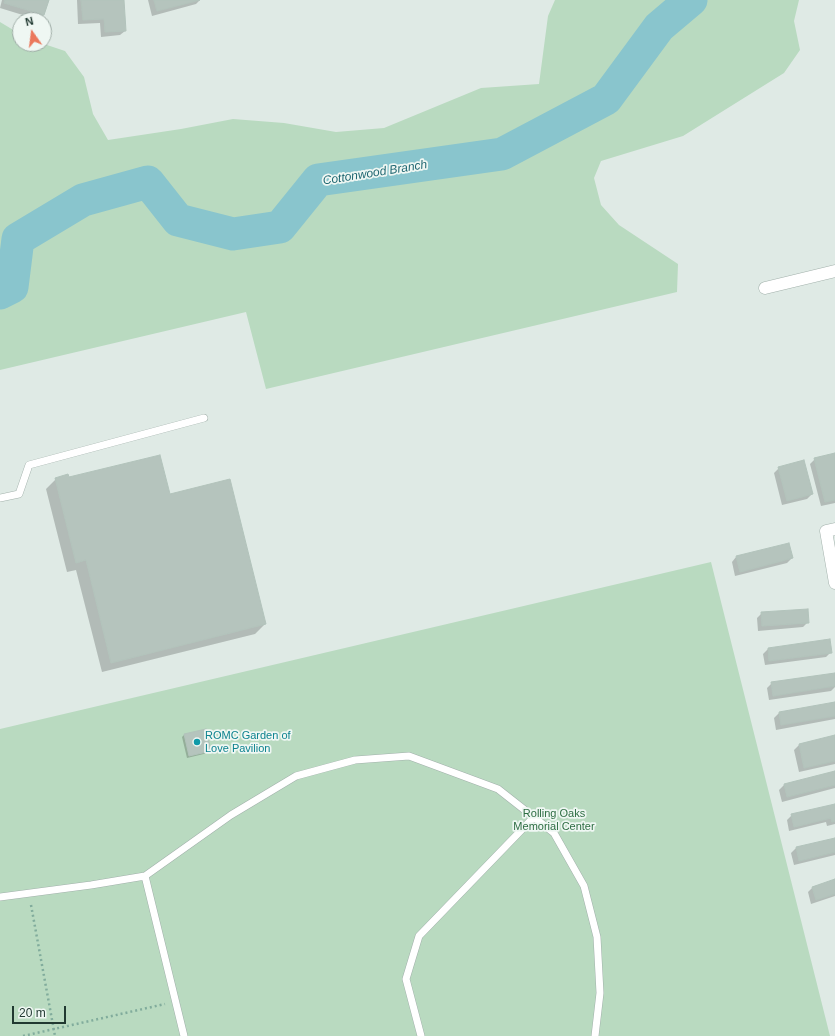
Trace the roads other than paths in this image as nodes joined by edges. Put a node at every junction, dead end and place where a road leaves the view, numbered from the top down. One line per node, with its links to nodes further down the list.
1 (835, 271): 2 (street)
2 (765, 288)
3 (204, 418): 4 (lane)
4 (0, 498)
5 (830, 530): 6 (street)
6 (835, 583)
7 (534, 817): 8 (lane); 11 (lane); 12 (lane)
8 (145, 876): 9 (lane); 10 (lane)
9 (0, 897)
10 (184, 1036)
11 (421, 1036)
12 (595, 1036)

